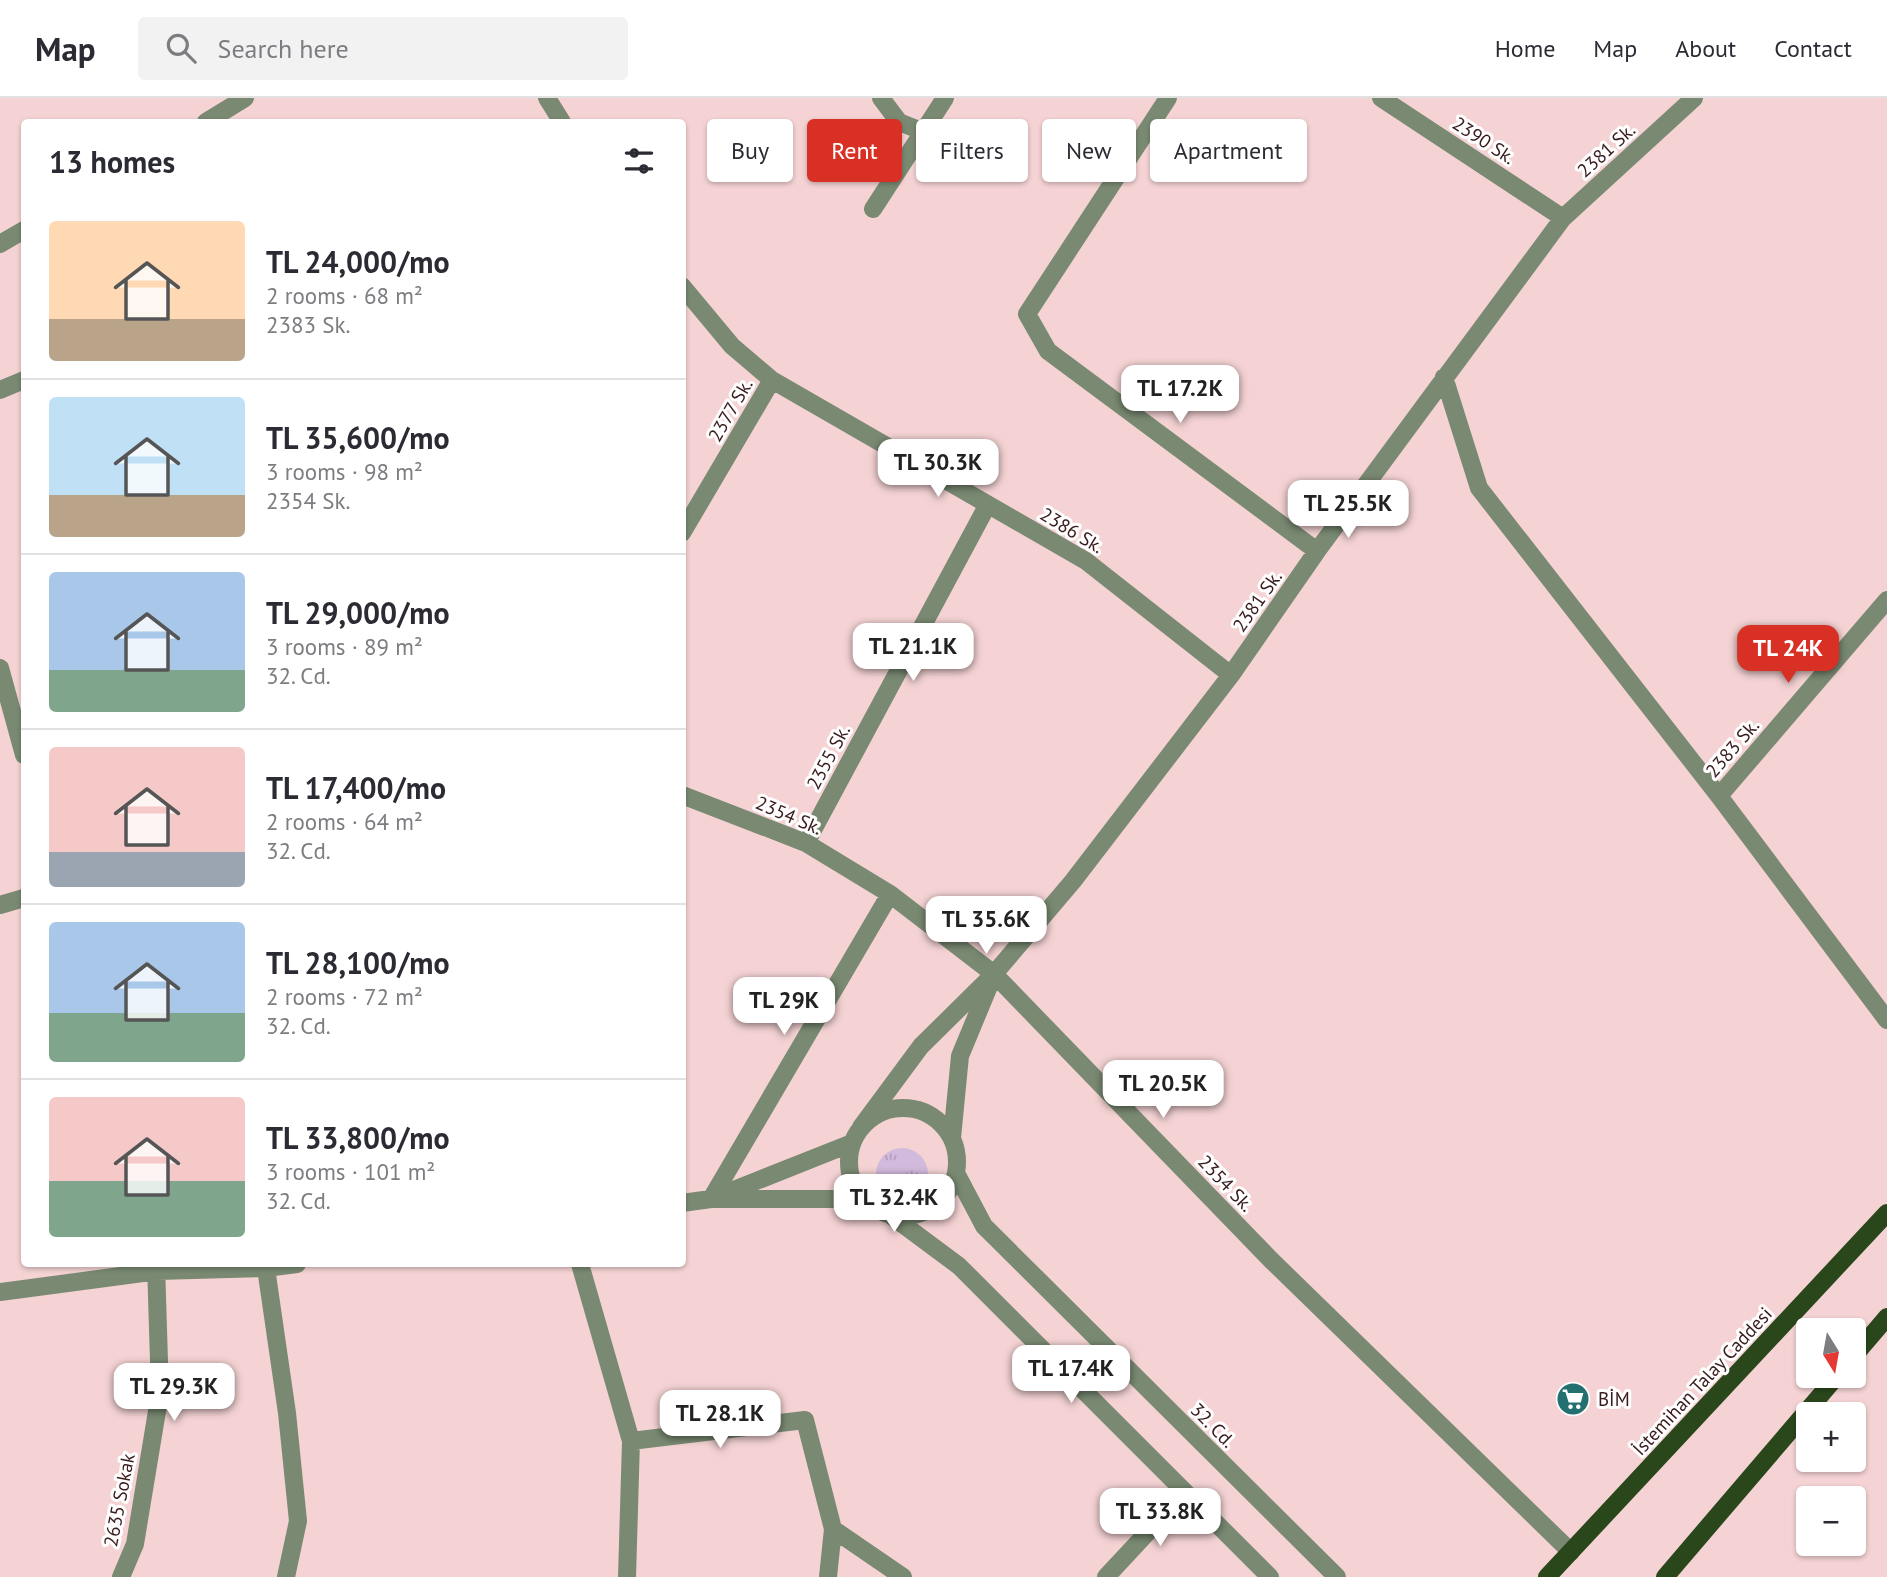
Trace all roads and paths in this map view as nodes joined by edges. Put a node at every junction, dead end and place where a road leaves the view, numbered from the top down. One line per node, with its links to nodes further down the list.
1 (547, 98): 9 (street)
2 (881, 98): 11 (street)
3 (946, 98): 10 (street)
4 (1168, 98): 24 (street)
5 (1381, 98): 14 (street, 2390 Sk.)
6 (1694, 98): 14 (street, 2381 Sk.)
7 (234, 106): 8 (street)
8 (211, 119)
9 (560, 119)
10 (932, 119)
11 (916, 129)
12 (916, 144): 13 (street)
13 (873, 209)
14 (1563, 218): 18 (street, 2381 Sk.)
15 (21, 232): 16 (street)
16 (0, 244)
17 (686, 291): 19 (street, 2386 Sk.)
18 (1444, 377): 24 (street, 2381 Sk.); 30 (street)
19 (772, 380): 22 (street, 2386 Sk.); 23 (street, 2377 Sk.)
20 (21, 381): 21 (street)
21 (0, 390)
22 (987, 506): 27 (street, 2386 Sk.); 31 (street, 2355 Sk.)
23 (686, 526)
24 (1317, 551): 27 (street, 2381 Sk.)
25 (1887, 600): 30 (street, 2383 Sk.)
26 (0, 668): 28 (street)
27 (1231, 675): 35 (street, 2381 Sk.)
28 (21, 744)
29 (686, 796): 31 (street, 2354 Sk.)
30 (1719, 796): 36 (street)
31 (806, 843): 32 (street, 2354 Sk.)
32 (890, 894): 35 (street, 2354 Sk.); 40 (street)
33 (21, 899): 34 (street)
34 (0, 905)
35 (994, 974): 37 (street); 38 (street); 56 (street, 2354 Sk.)
36 (1887, 1020)
37 (856, 1135): 38 (street); 40 (street); 41 (street)
38 (952, 1138): 39 (street)
39 (956, 1173): 44 (street); 64 (street, 32. Cd.)
40 (711, 1199): 41 (street); 42 (street)
41 (864, 1199): 44 (street)
42 (686, 1202)
43 (1887, 1213): 56 (main road, İstemihan Talay Caddesi)
44 (889, 1214): 54 (street)
45 (157, 1267): 48 (street); 49 (street); 57 (street, 2635 Sokak)
46 (274, 1267): 48 (street)
47 (581, 1267): 53 (street)
48 (266, 1268): 58 (street)
49 (0, 1292)
50 (1887, 1317): 51 (main road)
51 (1866, 1342)
52 (1827, 1388): 66 (main road)
53 (631, 1441): 55 (street); 59 (street)
54 (1185, 1492): 62 (street); 63 (street)
55 (833, 1529): 60 (street); 61 (street)
56 (1571, 1552): 65 (main road, İstemihan Talay Caddesi)
57 (121, 1577)
58 (286, 1577)
59 (627, 1577)
60 (828, 1577)
61 (903, 1577)
62 (1106, 1577)
63 (1270, 1577)
64 (1337, 1577)
65 (1547, 1577)
66 (1665, 1577)

